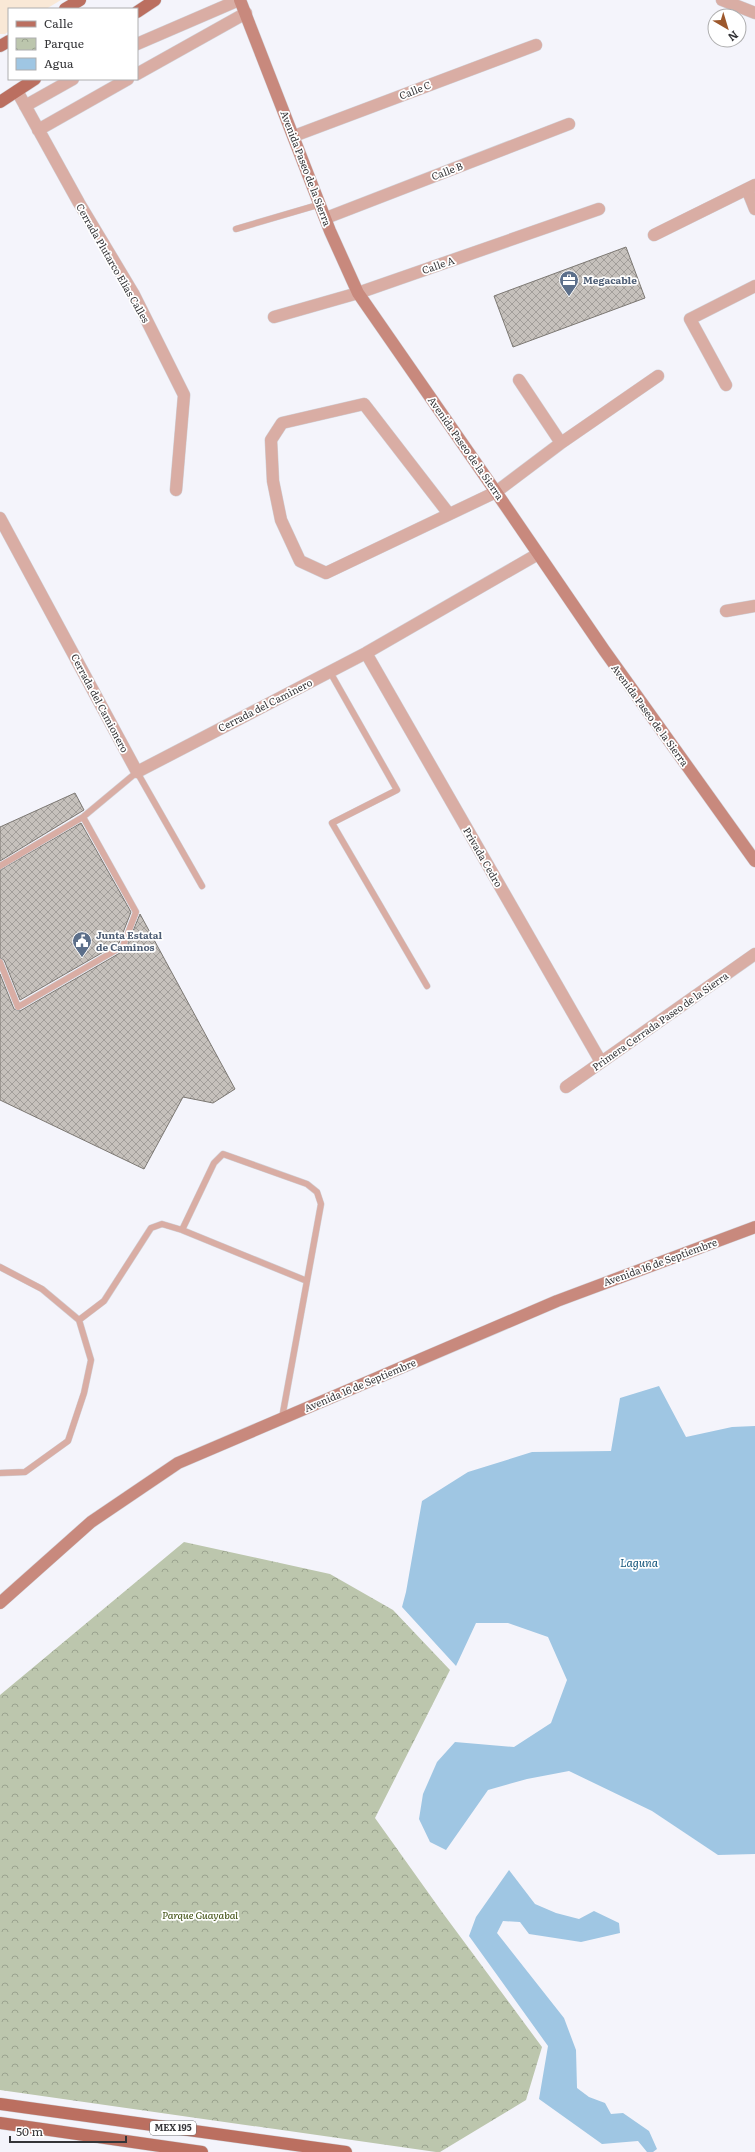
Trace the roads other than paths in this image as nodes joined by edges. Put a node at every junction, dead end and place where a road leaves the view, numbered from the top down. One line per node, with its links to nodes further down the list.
1 (80, 0): 5 (main road)
2 (155, 0): 6 (main road)
3 (240, 0): 7 (main road, Avenida Paseo de la Sierra); 9 (street)
4 (722, 0): 8 (street)
5 (67, 8)
6 (138, 11)
7 (246, 13): 11 (street); 20 (main road, Avenida Paseo de la Sierra)
8 (755, 13)
9 (138, 44)
10 (536, 44): 20 (street, Calle C)
11 (138, 73)
12 (32, 80): 15 (main road)
13 (72, 80): 17 (street)
14 (126, 80): 19 (street)
15 (16, 91): 16 (main road); 17 (street, Cerrada Plutarco Elías Calles)
16 (0, 102)
17 (25, 106): 19 (street, Cerrada Plutarco Elías Calles)
18 (569, 124): 25 (street, Calle B)
19 (38, 130): 35 (street, Cerrada Plutarco Elías Calles)
20 (294, 136): 22 (main road, Avenida Paseo de la Sierra)
21 (751, 187): 24 (street); 27 (street)
22 (321, 204): 25 (main road, Avenida Paseo de la Sierra); 26 (lane)
23 (599, 209): 29 (street, Calle A)
24 (755, 209)
25 (326, 218): 29 (main road, Avenida Paseo de la Sierra)
26 (236, 229)
27 (654, 235)
28 (755, 286): 33 (street)
29 (358, 293): 30 (street, Calle A); 36 (main road, Avenida Paseo de la Sierra)
30 (274, 317)
31 (658, 376): 34 (street)
32 (519, 380): 34 (street)
33 (726, 385)
34 (561, 443): 36 (street)
35 (176, 490)
36 (496, 492): 37 (street); 39 (main road, Avenida Paseo de la Sierra)
37 (449, 514): 37 (street)
38 (0, 518): 44 (street, Cerrada del Camionero)
39 (538, 554): 42 (street, Cerrada del Caminero); 46 (main road, Avenida Paseo de la Sierra)
40 (755, 606): 41 (street)
41 (726, 610)
42 (366, 653): 43 (street, Cerrada del Caminero); 52 (street, Privada Cedro)
43 (330, 672): 44 (street, Cerrada del Caminero); 51 (lane)
44 (137, 772): 45 (lane, Cerrada del Caminero); 48 (lane, Cerrada del Camionero)
45 (83, 817): 47 (lane, Cerrada del Caminero); 50 (lane)
46 (755, 861)
47 (0, 866)
48 (202, 886)
49 (755, 954): 52 (street, Primera Cerrada Paseo de la Sierra)
50 (0, 962)
51 (427, 986)
52 (601, 1062): 53 (street, Primera Cerrada Paseo de la Sierra)
53 (566, 1087)
54 (755, 1227): 59 (main road, Avenida 16 de Septiembre)
55 (182, 1230): 57 (lane); 57 (lane); 58 (lane)
56 (0, 1267): 58 (lane)
57 (307, 1281): 59 (lane)
58 (79, 1320): 60 (lane)
59 (282, 1418): 61 (main road, Avenida 16 de Septiembre)
60 (0, 1473)
61 (1, 1601)
62 (0, 2104): 65 (main road, MEX 195)
63 (0, 2123): 64 (main road, MEX 195)
64 (202, 2152)
65 (346, 2152)

